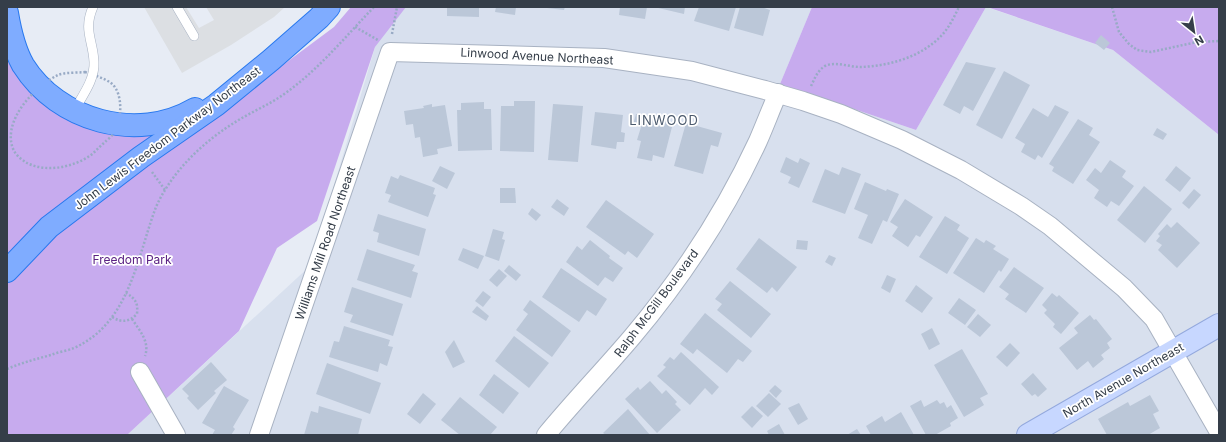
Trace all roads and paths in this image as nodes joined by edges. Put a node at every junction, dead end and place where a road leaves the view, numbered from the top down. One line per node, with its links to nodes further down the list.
1 (93, 7): 16 (lane)
2 (177, 7): 10 (lane)
3 (329, 7): 13 (highway, John Lewis Freedom Parkway Northeast)
4 (374, 7): 9 (path)
5 (397, 7): 12 (path)
6 (959, 7): 14 (path)
7 (1112, 7): 11 (path)
8 (7, 12): 16 (highway)
9 (355, 27): 12 (path); 18 (path)
10 (194, 36)
11 (1219, 41)
12 (387, 43): 15 (street, Linwood Avenue Northeast); 27 (street, Williams Mill Road Northeast)
13 (257, 72): 16 (highway); 17 (highway, John Lewis Freedom Parkway Northeast)
14 (809, 89)
15 (778, 93): 22 (street, Linwood Avenue Northeast); 28 (street, Ralph McGill Boulevard)
16 (74, 111)
17 (7, 271)
18 (126, 293): 19 (path); 20 (path)
19 (112, 317): 20 (path); 23 (path)
20 (132, 319): 24 (path)
21 (1219, 325): 22 (main road, North Avenue Northeast)
22 (1174, 351): 25 (street, Linwood Avenue Northeast); 29 (main road, North Avenue Northeast)
23 (7, 370)
24 (140, 372): 26 (street)
25 (1219, 432)
26 (176, 435)
27 (259, 435)
28 (546, 435)
29 (1028, 435)

